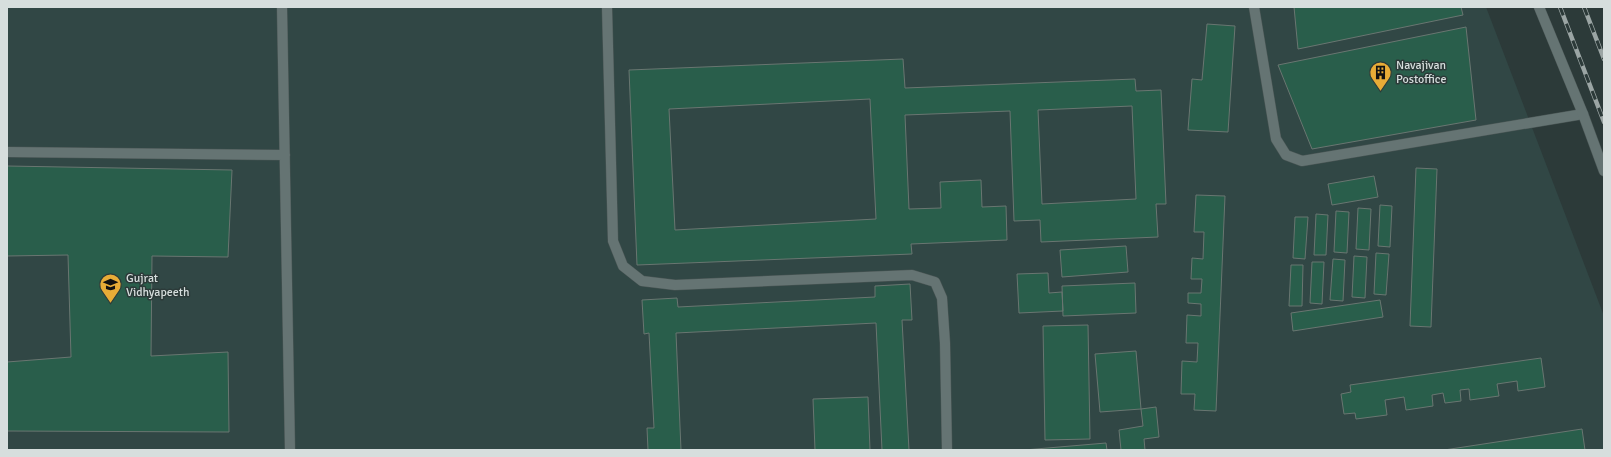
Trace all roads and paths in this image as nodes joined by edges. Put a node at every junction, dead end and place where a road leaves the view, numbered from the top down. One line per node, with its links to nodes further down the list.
1 (282, 7): 7 (street)
2 (607, 7): 10 (street)
3 (1254, 7): 5 (street)
4 (1539, 7): 5 (street)
5 (1583, 114): 8 (street)
6 (7, 152): 7 (street)
7 (285, 155): 9 (street)
8 (1604, 171)
9 (290, 450)
10 (947, 450)

